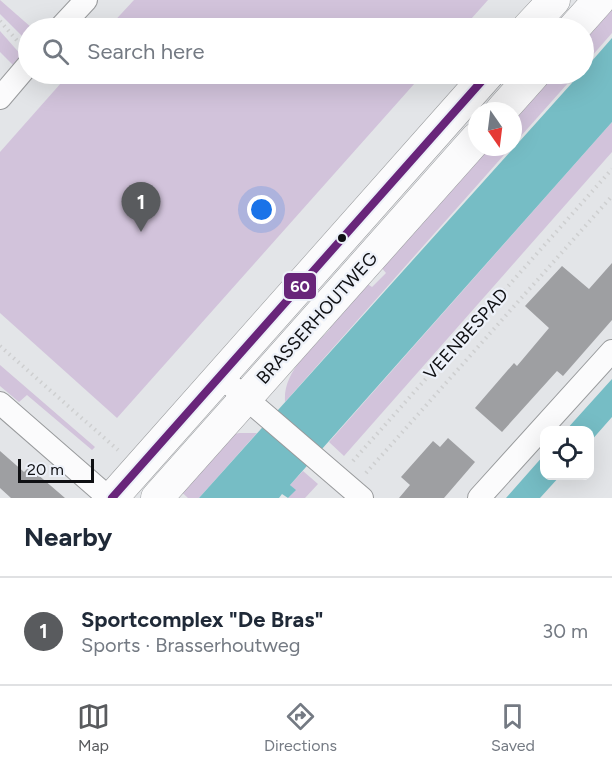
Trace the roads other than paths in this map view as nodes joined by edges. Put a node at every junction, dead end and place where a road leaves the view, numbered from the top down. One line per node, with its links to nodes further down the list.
1 (86, 0): 4 (street)
2 (554, 0): 5 (main road)
3 (599, 0): 6 (main road)
4 (69, 18)
5 (537, 18)
6 (583, 18)
7 (18, 67): 10 (street)
8 (479, 84): 14 (main road, BRASSERHOUTWEG)
9 (525, 84): 11 (main road)
10 (0, 98)
11 (509, 102)
12 (468, 149): 16 (main road, BRASSERHOUTWEG)
13 (612, 351): 20 (street)
14 (220, 376): 16 (street); 18 (main road, BRASSERHOUTWEG)
15 (0, 403): 18 (street)
16 (255, 406): 17 (street); 19 (main road, BRASSERHOUTWEG)
17 (344, 482)
18 (111, 498)
19 (158, 498)
20 (479, 498)

